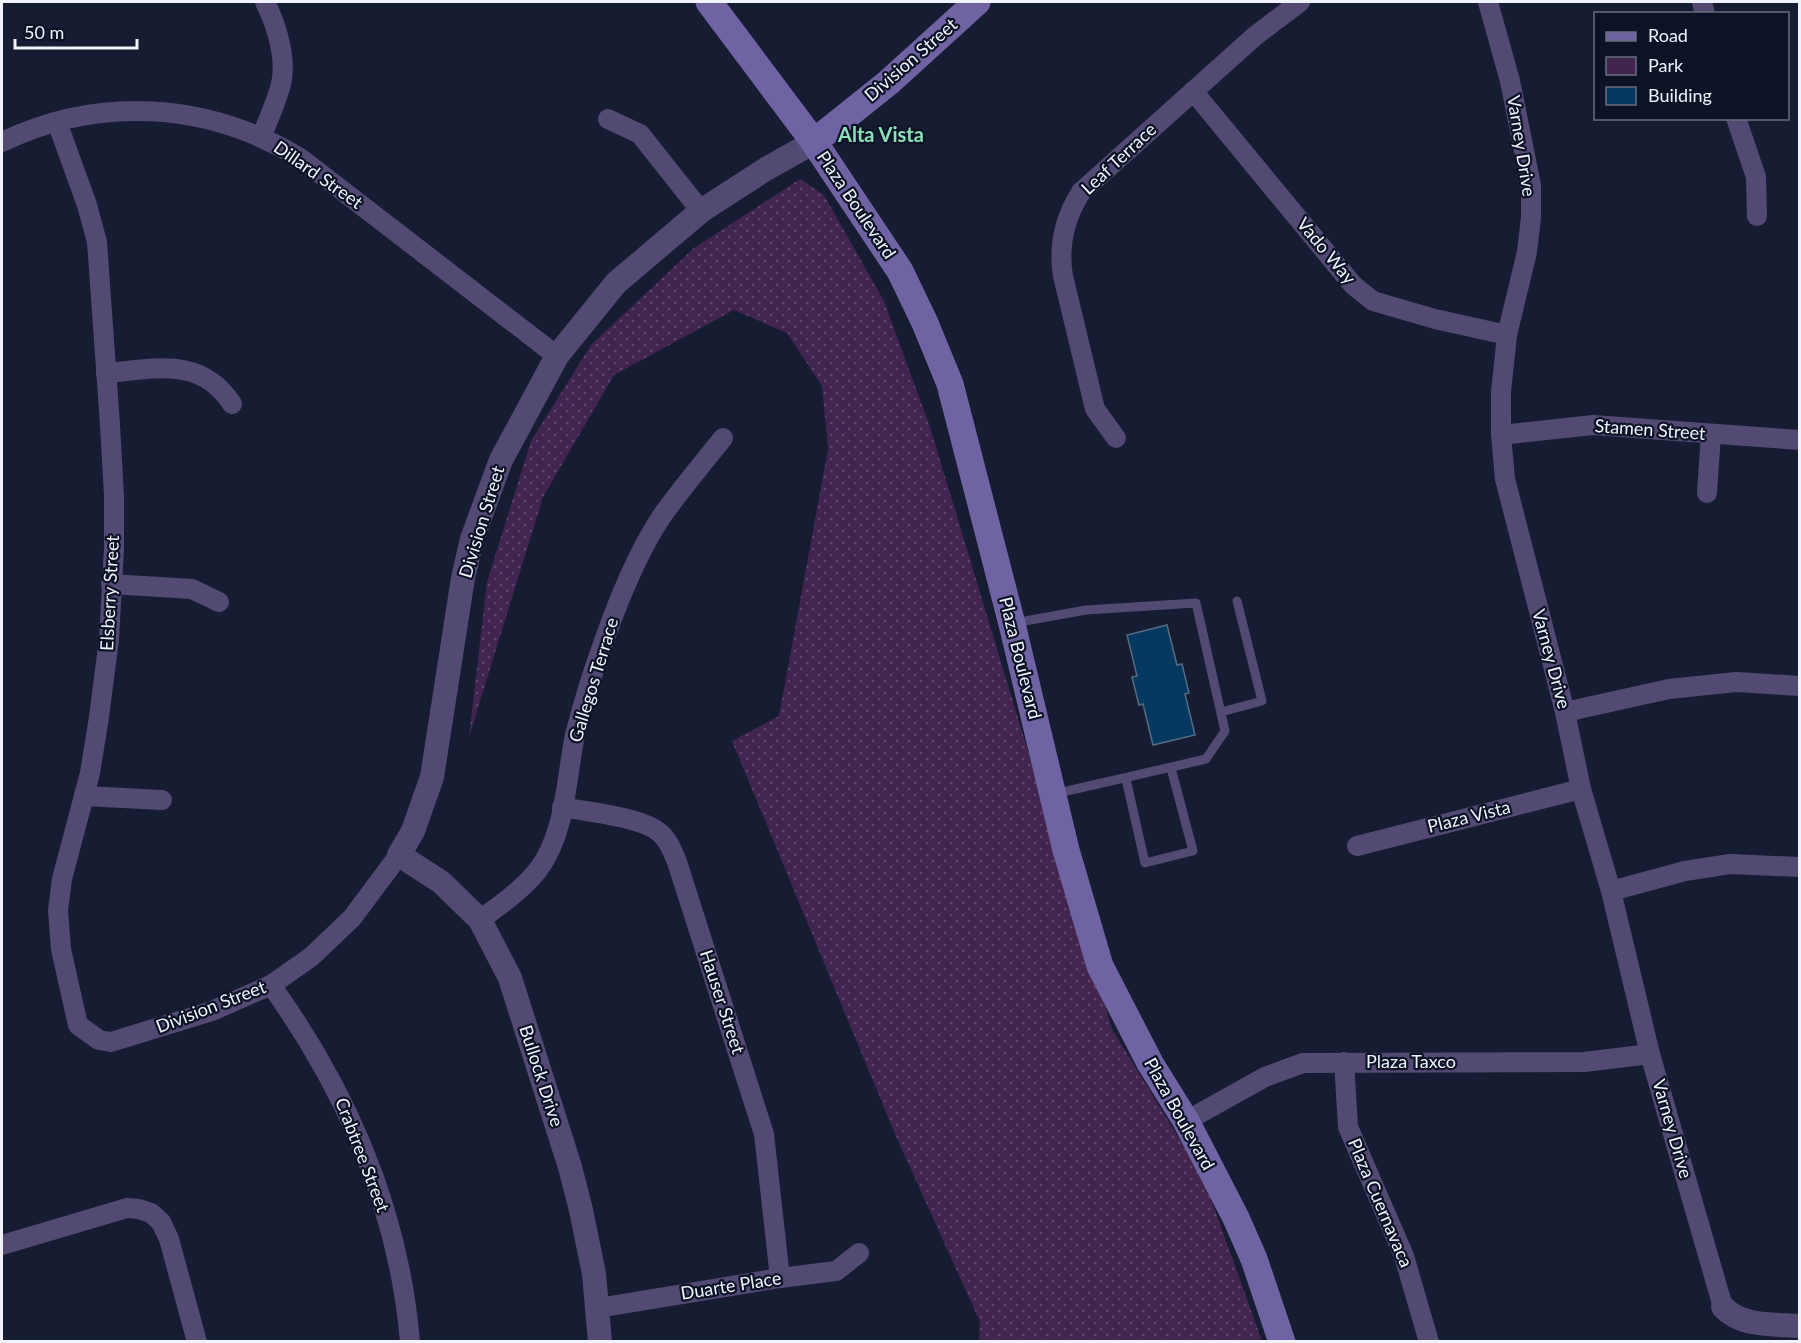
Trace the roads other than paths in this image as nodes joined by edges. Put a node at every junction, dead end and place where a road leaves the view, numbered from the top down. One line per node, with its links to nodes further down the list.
1 (265, 2): 10 (street)
2 (710, 2): 12 (main road, Plaza Boulevard)
3 (977, 2): 12 (main road, Division Street)
4 (1300, 2): 6 (street, Leaf Terrace)
5 (1488, 2): 15 (street, Varney Drive)
6 (1193, 91): 15 (street, Vado Way); 22 (street, Leaf Terrace)
7 (608, 119): 13 (street)
8 (1737, 120): 14 (street)
9 (57, 123): 10 (street, Dillard Street); 11 (street, Dillard Street); 17 (street, Elsberry Street)
10 (261, 137): 16 (street, Dillard Street)
11 (2, 142)
12 (814, 142): 13 (street, Division Street); 28 (main road, Plaza Boulevard)
13 (701, 211): 16 (street, Division Street)
14 (1756, 216)
15 (1508, 335): 20 (street, Varney Drive)
16 (557, 356): 40 (street, Division Street)
17 (106, 373): 18 (street); 25 (street, Elsberry Street)
18 (232, 404)
19 (1712, 434): 20 (street, Stamen Street); 23 (street, Stamen Street); 24 (street)
20 (1501, 435): 31 (street, Varney Drive)
21 (723, 438): 38 (street, Gallegos Terrace)
22 (1116, 438)
23 (1800, 440)
24 (1707, 493)
25 (111, 584): 26 (street); 36 (street, Elsberry Street)
26 (219, 602)
27 (1237, 602): 30 (lane)
28 (1012, 624): 30 (lane); 35 (main road, Plaza Boulevard)
29 (1800, 686): 31 (street)
30 (1221, 712): 32 (lane)
31 (1565, 712): 34 (street, Varney Drive)
32 (1171, 768): 33 (lane); 33 (lane)
33 (1126, 779): 35 (lane)
34 (1581, 789): 39 (street, Plaza Vista); 42 (street, Varney Drive)
35 (1052, 794): 48 (main road, Plaza Boulevard)
36 (84, 796): 37 (street); 45 (street, Elsberry Street)
37 (162, 800)
38 (562, 807): 43 (street, Gallegos Terrace); 51 (street, Hauser Street)
39 (1357, 846)
40 (399, 855): 43 (street, Bullock Drive); 44 (street, Division Street)
41 (1800, 867): 42 (street)
42 (1611, 891): 46 (street, Varney Drive)
43 (480, 920): 53 (street, Bullock Drive)
44 (271, 985): 45 (street, Division Street); 56 (street, Crabtree Street)
45 (111, 1042)
46 (1650, 1054): 47 (street, Plaza Taxco); 52 (street, Varney Drive)
47 (1344, 1062): 48 (street, Plaza Taxco); 59 (street, Plaza Cuernavaca)
48 (1186, 1121): 58 (main road, Plaza Boulevard)
49 (2, 1245): 55 (street)
50 (860, 1253): 51 (street, Duarte Place)
51 (780, 1278): 53 (street, Duarte Place)
52 (1723, 1307): 54 (street)
53 (598, 1308): 57 (street, Bullock Drive)
54 (1800, 1326)
55 (197, 1341)
56 (410, 1341)
57 (600, 1341)
58 (1282, 1341)
59 (1429, 1341)

